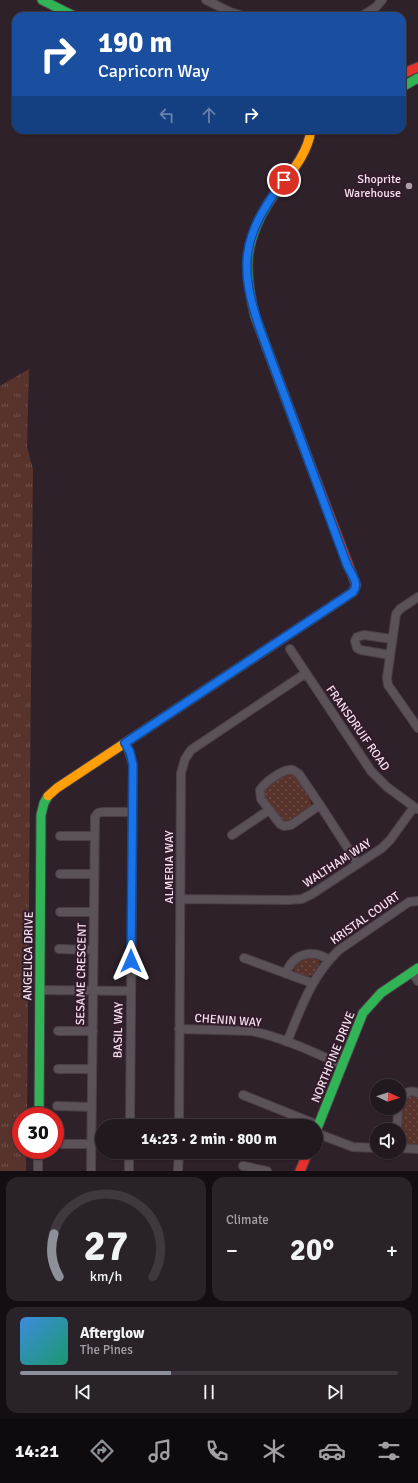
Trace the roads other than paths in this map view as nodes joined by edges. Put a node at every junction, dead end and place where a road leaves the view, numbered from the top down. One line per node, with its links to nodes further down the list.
1 (42, 0): 4 (street)
2 (206, 0): 5 (street)
3 (382, 0): 6 (street)
4 (66, 12)
5 (230, 12)
6 (368, 12)
7 (418, 67): 8 (street)
8 (406, 72)
9 (418, 78): 10 (street)
10 (406, 84)
11 (310, 134): 18 (street)
12 (418, 597): 13 (street)
13 (392, 639): 15 (street); 15 (street)
14 (290, 649): 16 (street, FRANSDRUIF ROAD)
15 (390, 655): 17 (street)
16 (306, 673): 20 (street, FRANSDRUIF ROAD); 29 (street, ALMERIA WAY)
17 (418, 728)
18 (125, 743): 22 (street, BASIL WAY); 41 (street, ANGELICA DRIVE)
19 (320, 806): 21 (street); 21 (street); 26 (street)
20 (416, 808): 26 (street, WALTHAM WAY)
21 (269, 810): 23 (street)
22 (132, 812): 25 (street, SESAME CRESCENT); 43 (street, BASIL WAY)
23 (232, 835)
24 (60, 836): 25 (street)
25 (94, 836): 28 (street, SESAME CRESCENT)
26 (358, 864): 29 (street, WALTHAM WAY)
27 (60, 874): 28 (street)
28 (94, 874): 32 (street, SESAME CRESCENT)
29 (180, 900): 44 (street, ALMERIA WAY)
30 (418, 901): 36 (street, KRISTAL COURT)
31 (60, 912): 32 (street)
32 (94, 912): 34 (street, SESAME CRESCENT)
33 (59, 949): 34 (street)
34 (93, 950): 42 (street, SESAME CRESCENT)
35 (244, 958): 38 (street)
36 (329, 960): 38 (street, KRISTAL COURT); 40 (street, KRISTAL COURT)
37 (415, 970): 39 (street); 48 (street, NORTHPINE DRIVE)
38 (286, 974): 40 (street)
39 (418, 981)
40 (312, 984): 47 (street, KRISTAL COURT)
41 (40, 990): 42 (street); 55 (street, ANGELICA DRIVE)
42 (93, 991): 43 (street); 46 (street, SESAME CRESCENT)
43 (131, 991): 57 (street, BASIL WAY)
44 (179, 1029): 47 (street, CHENIN WAY); 58 (street, ALMERIA WAY)
45 (58, 1031): 46 (street)
46 (93, 1031): 50 (street, SESAME CRESCENT)
47 (287, 1042): 48 (street, CHENIN WAY)
48 (342, 1065): 60 (street, NORTHPINE DRIVE)
49 (58, 1069): 50 (street)
50 (92, 1069): 56 (street, SESAME CRESCENT)
51 (418, 1093): 52 (street)
52 (406, 1094)
53 (243, 1095): 59 (street)
54 (58, 1106): 56 (street)
55 (39, 1107)
56 (92, 1107): 63 (street, SESAME CRESCENT)
57 (130, 1119)
58 (179, 1119)
59 (294, 1119)
60 (321, 1119)
61 (323, 1133): 64 (street)
62 (64, 1144): 63 (street)
63 (92, 1144): 73 (street, SESAME CRESCENT)
64 (370, 1148)
65 (406, 1148): 66 (street)
66 (418, 1149)
67 (38, 1159): 72 (street)
68 (129, 1159): 74 (street)
69 (178, 1159): 75 (street)
70 (305, 1159): 77 (street)
71 (243, 1166): 76 (street)
72 (38, 1171)
73 (91, 1171)
74 (129, 1171)
75 (178, 1171)
76 (266, 1171)
77 (300, 1171)

